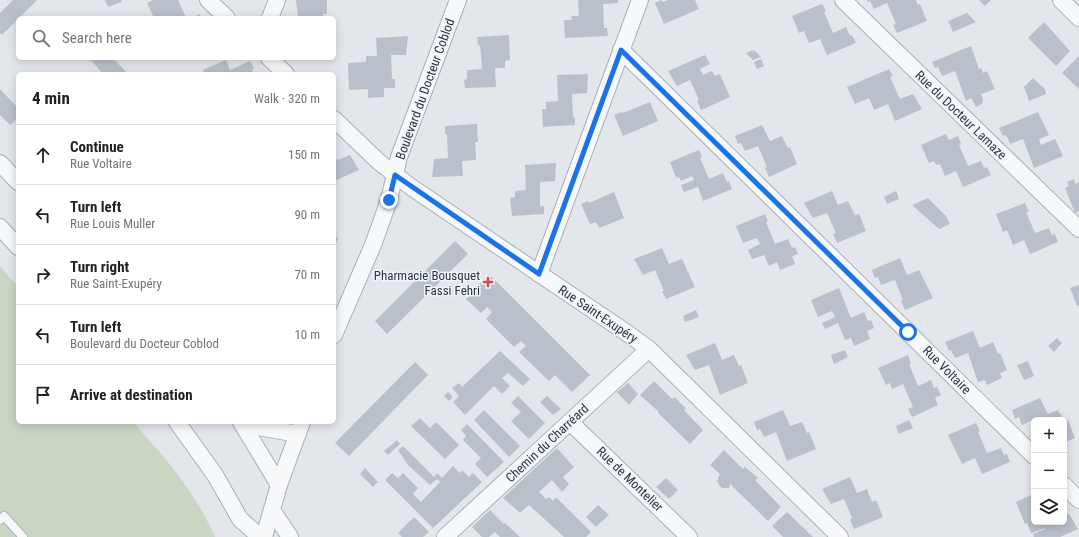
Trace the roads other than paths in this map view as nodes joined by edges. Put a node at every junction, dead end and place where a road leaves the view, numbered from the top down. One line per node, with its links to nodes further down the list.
1 (208, 0): 7 (street)
2 (277, 0): 8 (street)
3 (458, 0): 15 (street, Boulevard du Docteur Coblod)
4 (640, 0): 10 (street)
5 (842, 0): 18 (street, Rue du Docteur Lamaze)
6 (1061, 0): 9 (street)
7 (225, 16)
8 (271, 16)
9 (1079, 18)
10 (621, 50): 20 (street); 28 (street, Rue Voltaire)
11 (272, 60): 12 (street)
12 (284, 72)
13 (336, 121): 15 (street, Rue Saint-Exupéry)
14 (0, 163): 16 (street)
15 (395, 175): 20 (street, Rue Saint-Exupéry); 21 (street, Boulevard du Docteur Coblod)
16 (16, 180)
17 (0, 227): 19 (street)
18 (1079, 229)
19 (16, 245)
20 (539, 274): 22 (street, Rue Saint-Exupéry)
21 (336, 330)
22 (649, 349): 23 (street, Chemin du Charréard); 40 (street, Rue Saint-Exupéry)
23 (570, 422): 38 (street, Chemin du Charréard); 39 (street, Rue de Montelier)
24 (178, 424): 35 (street)
25 (242, 424): 29 (street)
26 (251, 424): 27 (street)
27 (300, 428): 29 (street)
28 (1031, 453)
29 (279, 485): 32 (street)
30 (1067, 488): 31 (street)
31 (1079, 500)
32 (272, 510): 36 (street); 37 (street)
33 (0, 520): 34 (lane)
34 (23, 537)
35 (260, 537)
36 (264, 537)
37 (290, 537)
38 (445, 537)
39 (689, 537)
40 (840, 537)

